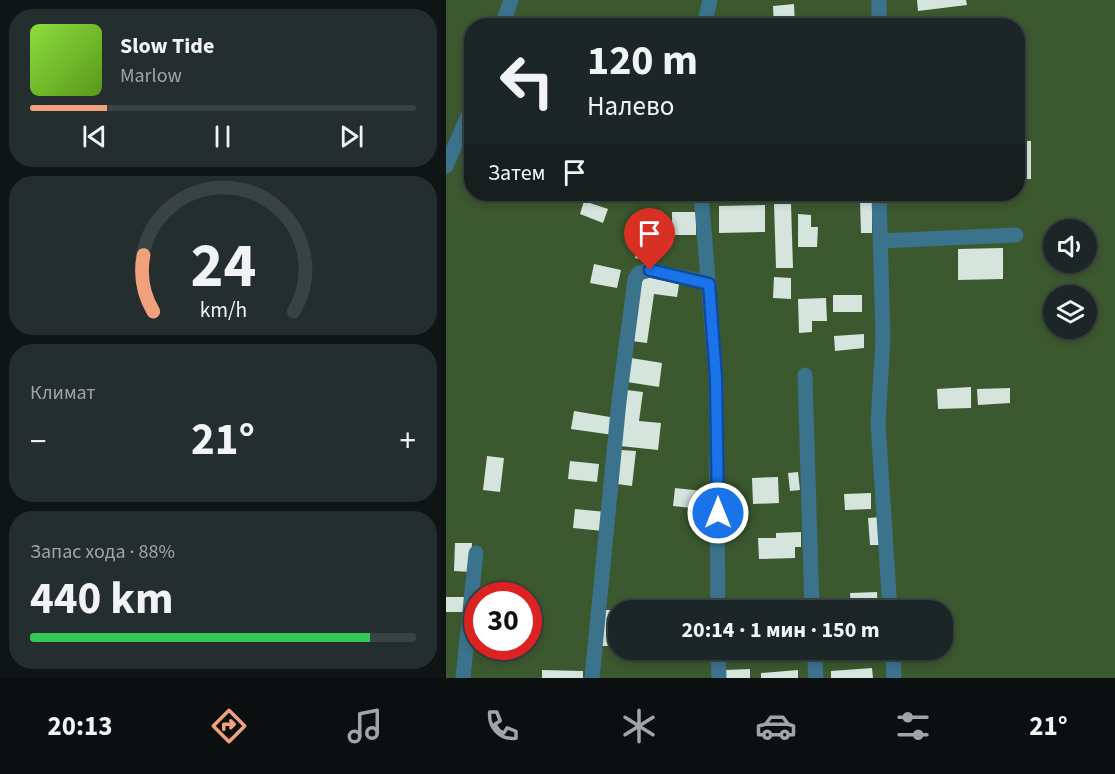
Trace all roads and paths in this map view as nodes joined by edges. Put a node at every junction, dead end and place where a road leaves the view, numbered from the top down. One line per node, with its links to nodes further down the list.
1 (511, 0): 4 (street)
2 (710, 0): 5 (street)
3 (879, 0): 6 (street)
4 (505, 18)
5 (706, 18)
6 (879, 18)
7 (464, 125): 8 (street)
8 (446, 166)
9 (702, 201): 13 (street)
10 (879, 201): 12 (street)
11 (1016, 235): 12 (street)
12 (880, 241): 18 (street)
13 (709, 284): 16 (street); 23 (street)
14 (805, 375): 17 (street)
15 (476, 554): 22 (street)
16 (718, 600)
17 (812, 600)
18 (889, 600)
19 (718, 660): 24 (street)
20 (815, 660): 25 (street)
21 (893, 660): 26 (street)
22 (463, 678)
23 (592, 678)
24 (719, 678)
25 (816, 678)
26 (894, 678)

